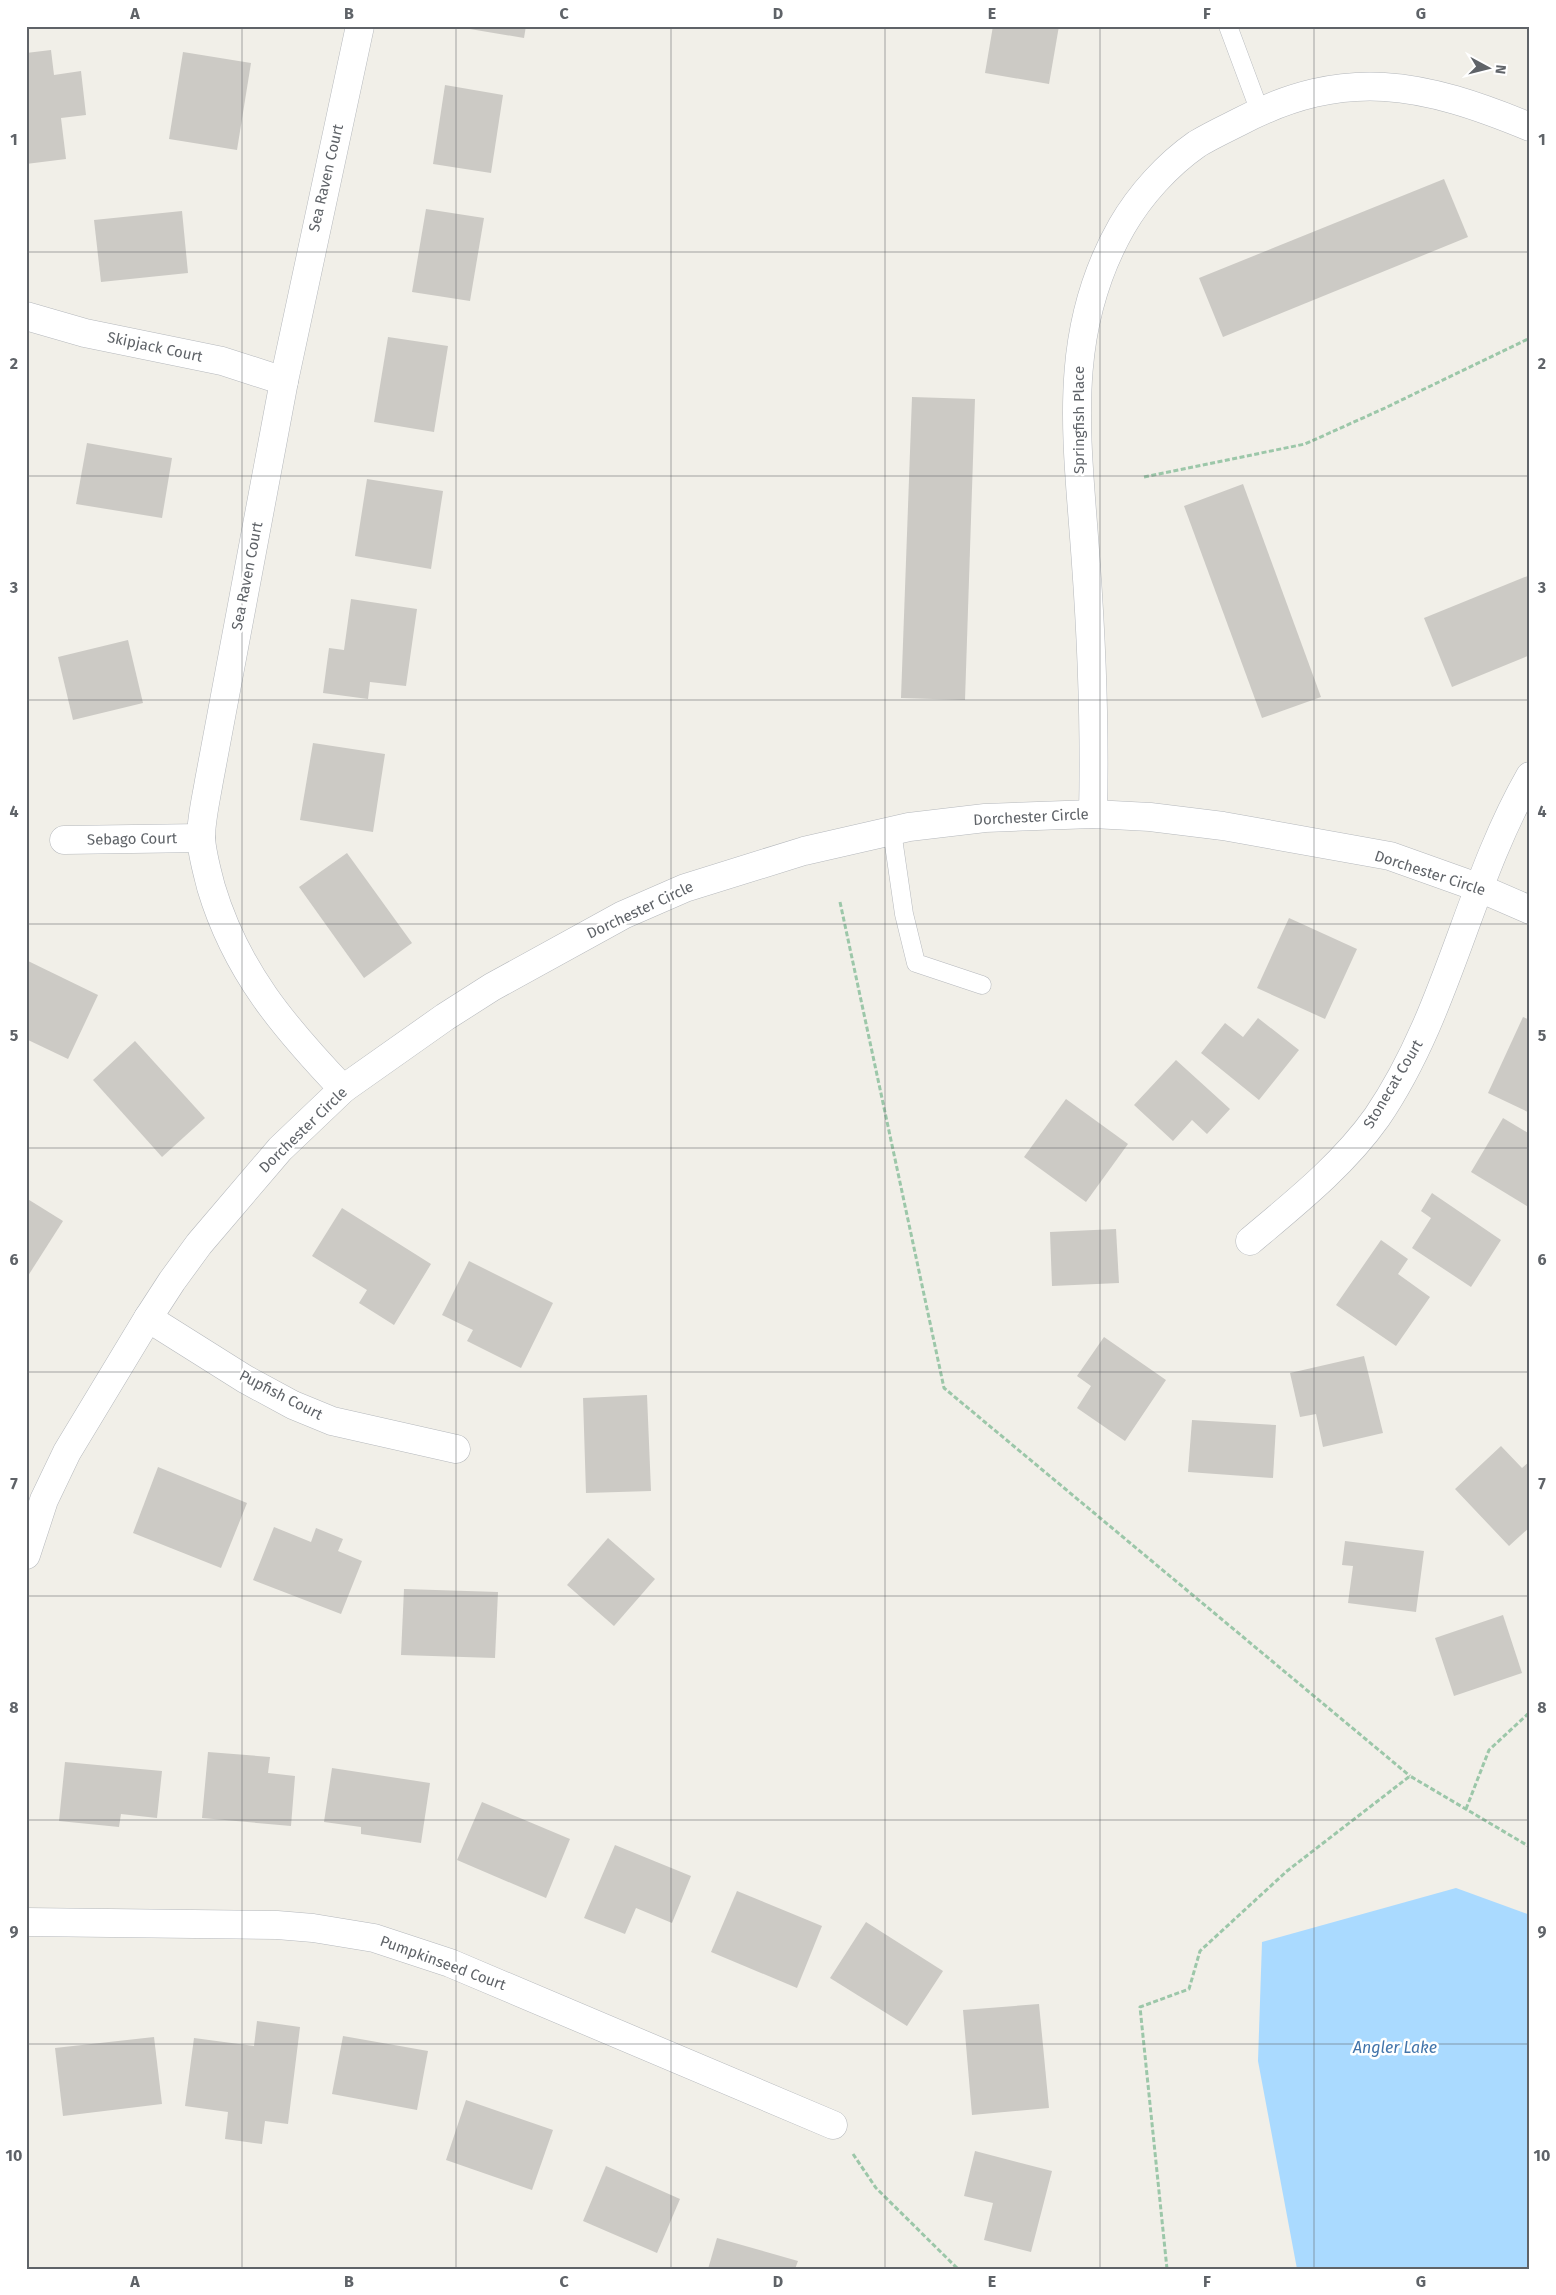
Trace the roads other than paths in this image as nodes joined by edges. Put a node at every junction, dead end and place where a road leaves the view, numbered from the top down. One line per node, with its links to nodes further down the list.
1 (360, 26): 6 (street, Sea Raven Court)
2 (1228, 26): 3 (lane)
3 (1260, 112): 4 (street, Springfish Place); 8 (street, Springfish Place)
4 (1530, 127)
5 (26, 316): 6 (street, Skipjack Court)
6 (284, 381): 10 (street, Sea Raven Court)
7 (1530, 776): 12 (street)
8 (1093, 814): 9 (street, Dorchester Circle); 12 (street, Dorchester Circle)
9 (892, 831): 14 (lane); 15 (street, Dorchester Circle)
10 (201, 838): 11 (street, Sebago Court); 15 (street, Sea Raven Court)
11 (64, 840)
12 (1478, 887): 13 (street, Dorchester Circle); 16 (street, Stonecat Court)
13 (1530, 910)
14 (982, 985)
15 (343, 1090): 17 (street, Dorchester Circle)
16 (1250, 1241)
17 (148, 1318): 18 (street, Pupfish Court); 19 (street, Dorchester Circle)
18 (456, 1449)
19 (26, 1555)
20 (26, 1922): 21 (street, Pumpkinseed Court)
21 (833, 2124)

